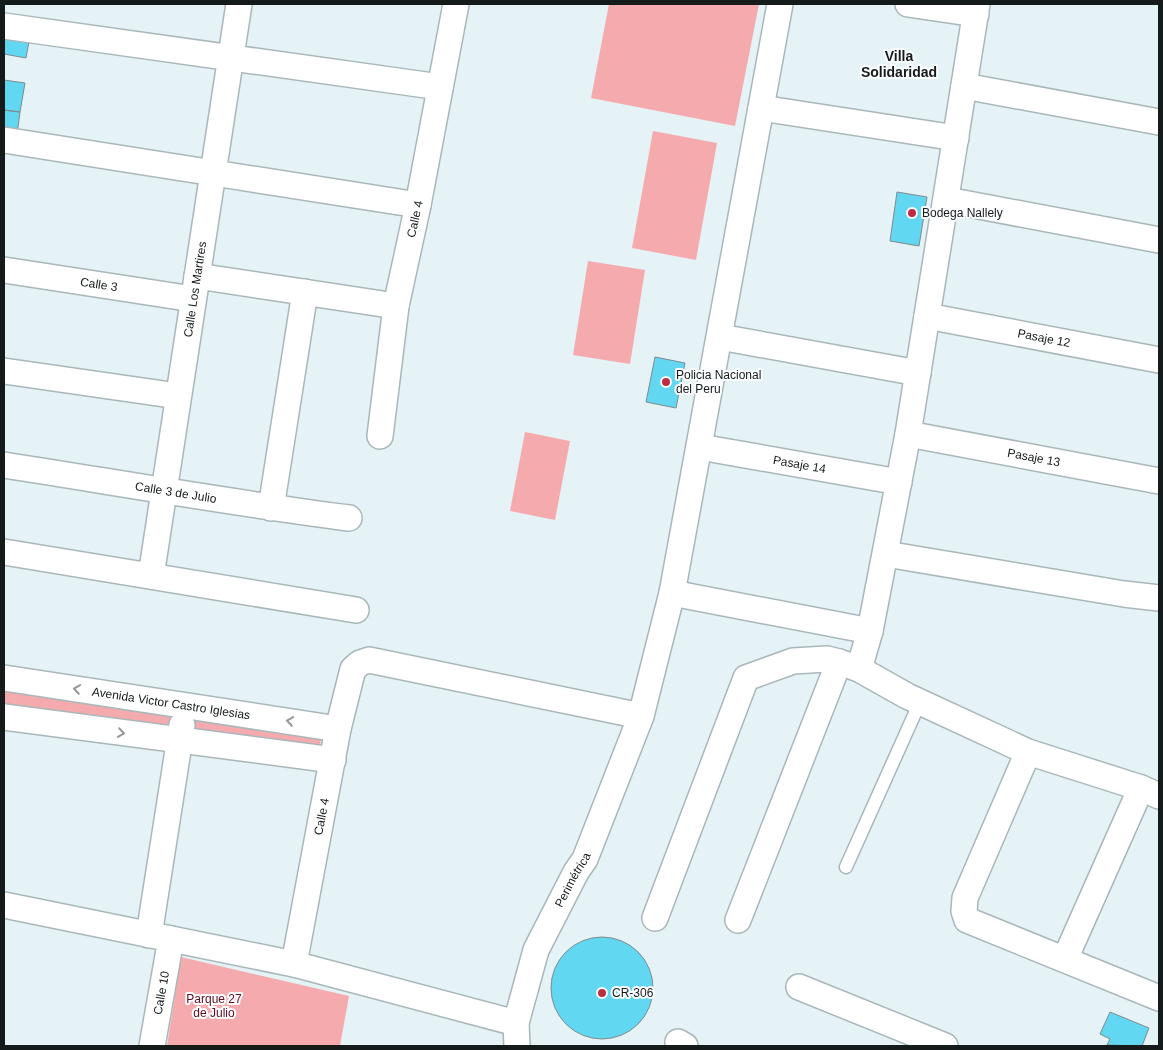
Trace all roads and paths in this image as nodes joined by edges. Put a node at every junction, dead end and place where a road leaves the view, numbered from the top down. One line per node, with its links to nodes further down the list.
1 (239, 4): 7 (street, Calle Los Martires)
2 (456, 4): 9 (street, Calle 4)
3 (780, 4): 10 (street, Perimétrica)
4 (908, 4): 5 (street)
5 (977, 9): 8 (street)
6 (4, 26): 7 (street)
7 (231, 58): 9 (street); 14 (street, Calle Los Martires)
8 (964, 86): 11 (street); 12 (street)
9 (440, 87): 16 (street, Calle 4)
10 (761, 108): 12 (street); 23 (street, Perimétrica)
11 (1159, 122)
12 (956, 138): 15 (street)
13 (4, 140): 14 (street)
14 (213, 173): 16 (street); 19 (street, Calle Los Martires)
15 (947, 200): 17 (street); 22 (street)
16 (418, 205): 21 (street, Calle 4)
17 (1159, 240)
18 (4, 270): 19 (street, Calle 3)
19 (195, 288): 20 (street, Calle 3); 27 (street, Calle Los Martires)
20 (305, 292): 21 (street, Calle 3); 35 (street)
21 (396, 306): 29 (street, Calle 4)
22 (927, 316): 24 (street, Pasaje 12); 26 (street)
23 (720, 337): 26 (street); 30 (street, Perimétrica)
24 (1159, 360)
25 (4, 371): 27 (street)
26 (918, 373): 28 (street)
27 (178, 396): 34 (street, Calle Los Martires)
28 (908, 434): 32 (street, Pasaje 13); 33 (street)
29 (380, 436)
30 (700, 447): 33 (street, Pasaje 14); 40 (street, Perimétrica)
31 (4, 465): 34 (street, Calle 3 de Julio)
32 (1159, 481)
33 (899, 482): 38 (street)
34 (164, 490): 35 (street, Calle 3 de Julio); 39 (street, Calle Los Martires)
35 (272, 508): 36 (street, Calle 3 de Julio)
36 (349, 518)
37 (4, 552): 39 (street)
38 (886, 554): 41 (street); 43 (street)
39 (151, 576): 42 (street)
40 (672, 594): 43 (street); 48 (street, Perimétrica)
41 (1159, 598)
42 (356, 610)
43 (870, 631): 44 (street)
44 (849, 665): 46 (street); 57 (street); 58 (street)
45 (4, 678): 47 (street, Avenida Victor Castro Iglesias, one-way to 45)
46 (920, 702): 52 (street); 55 (lane)
47 (185, 706): 50 (street, Avenida Victor Castro Iglesias, one-way to 47); 51 (street, Calle 10)
48 (641, 716): 50 (street, Calle 4); 64 (street, Perimétrica)
49 (4, 717): 51 (street, one-way to 51)
50 (338, 729): 53 (street, Calle 4)
51 (179, 741): 53 (street); 59 (street, Calle 10)
52 (1028, 752): 54 (street); 60 (street)
53 (333, 760): 61 (street, Calle 4)
54 (1150, 792): 60 (street)
55 (846, 867)
56 (4, 905): 59 (street)
57 (655, 918)
58 (738, 920)
59 (160, 937): 61 (street); 65 (street, Calle 10)
60 (1065, 960): 63 (street)
61 (294, 964): 64 (street)
62 (799, 987): 66 (street)
63 (1159, 998)
64 (517, 1035)
65 (152, 1046)
66 (945, 1046)

